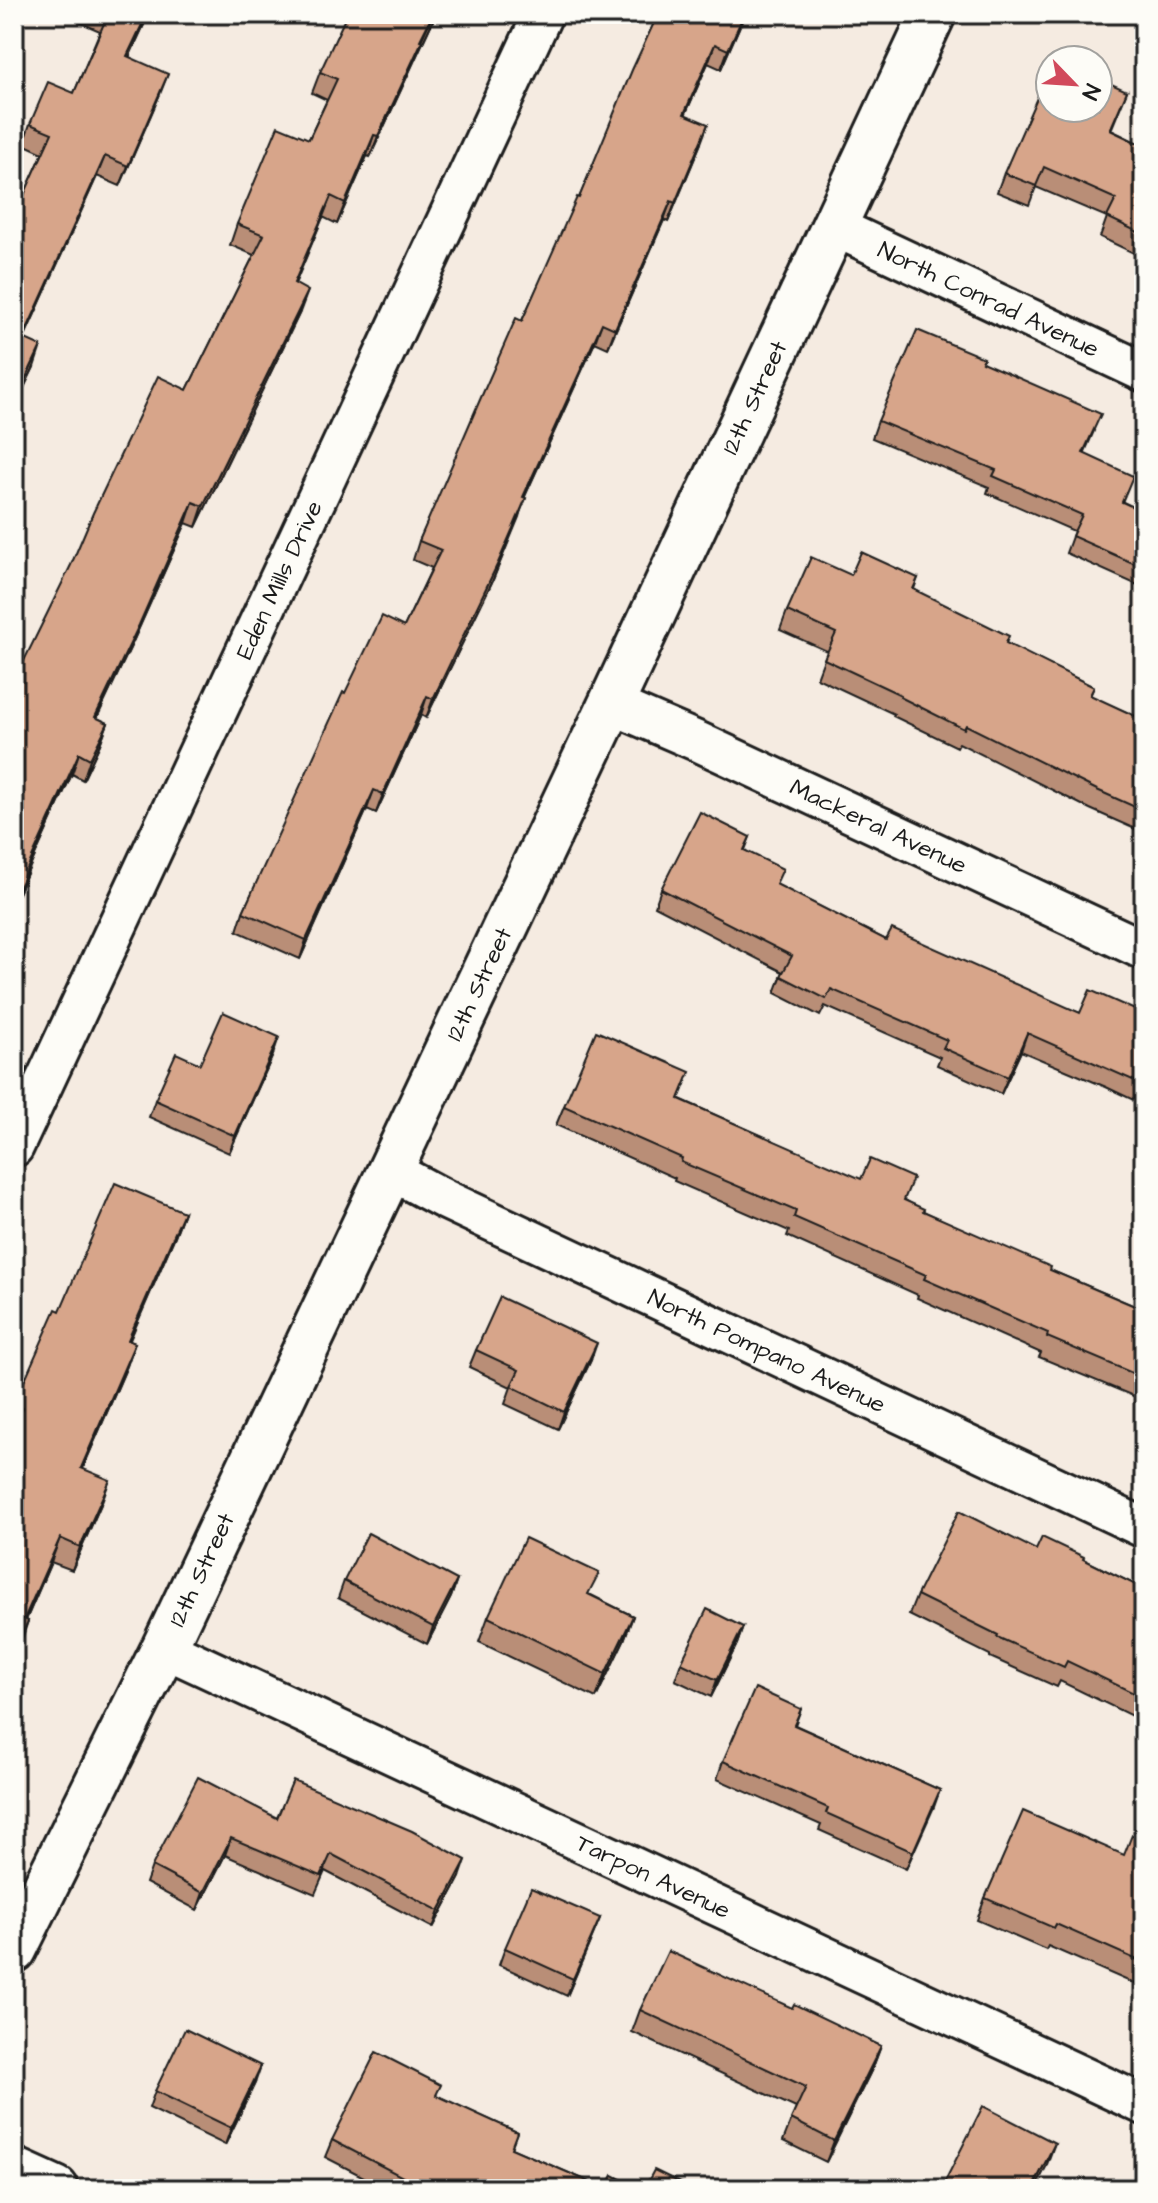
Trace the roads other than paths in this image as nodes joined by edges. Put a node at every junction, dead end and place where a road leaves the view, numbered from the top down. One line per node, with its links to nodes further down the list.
1 (543, 14): 7 (street, Eden Mills Drive)
2 (933, 14): 3 (street, 12th Street)
3 (833, 226): 4 (street, North Conrad Avenue); 5 (street, 12th Street)
4 (1144, 372)
5 (611, 704): 6 (street, Mackeral Avenue); 8 (street, 12th Street)
6 (1144, 950)
7 (14, 1147)
8 (390, 1170): 9 (street, North Pompano Avenue); 10 (street, 12th Street)
9 (1144, 1528)
10 (164, 1648): 11 (street, 12th Street); 12 (street, Tarpon Avenue)
11 (14, 1950)
12 (1144, 2105)
13 (14, 2170): 14 (street)
14 (56, 2189)

